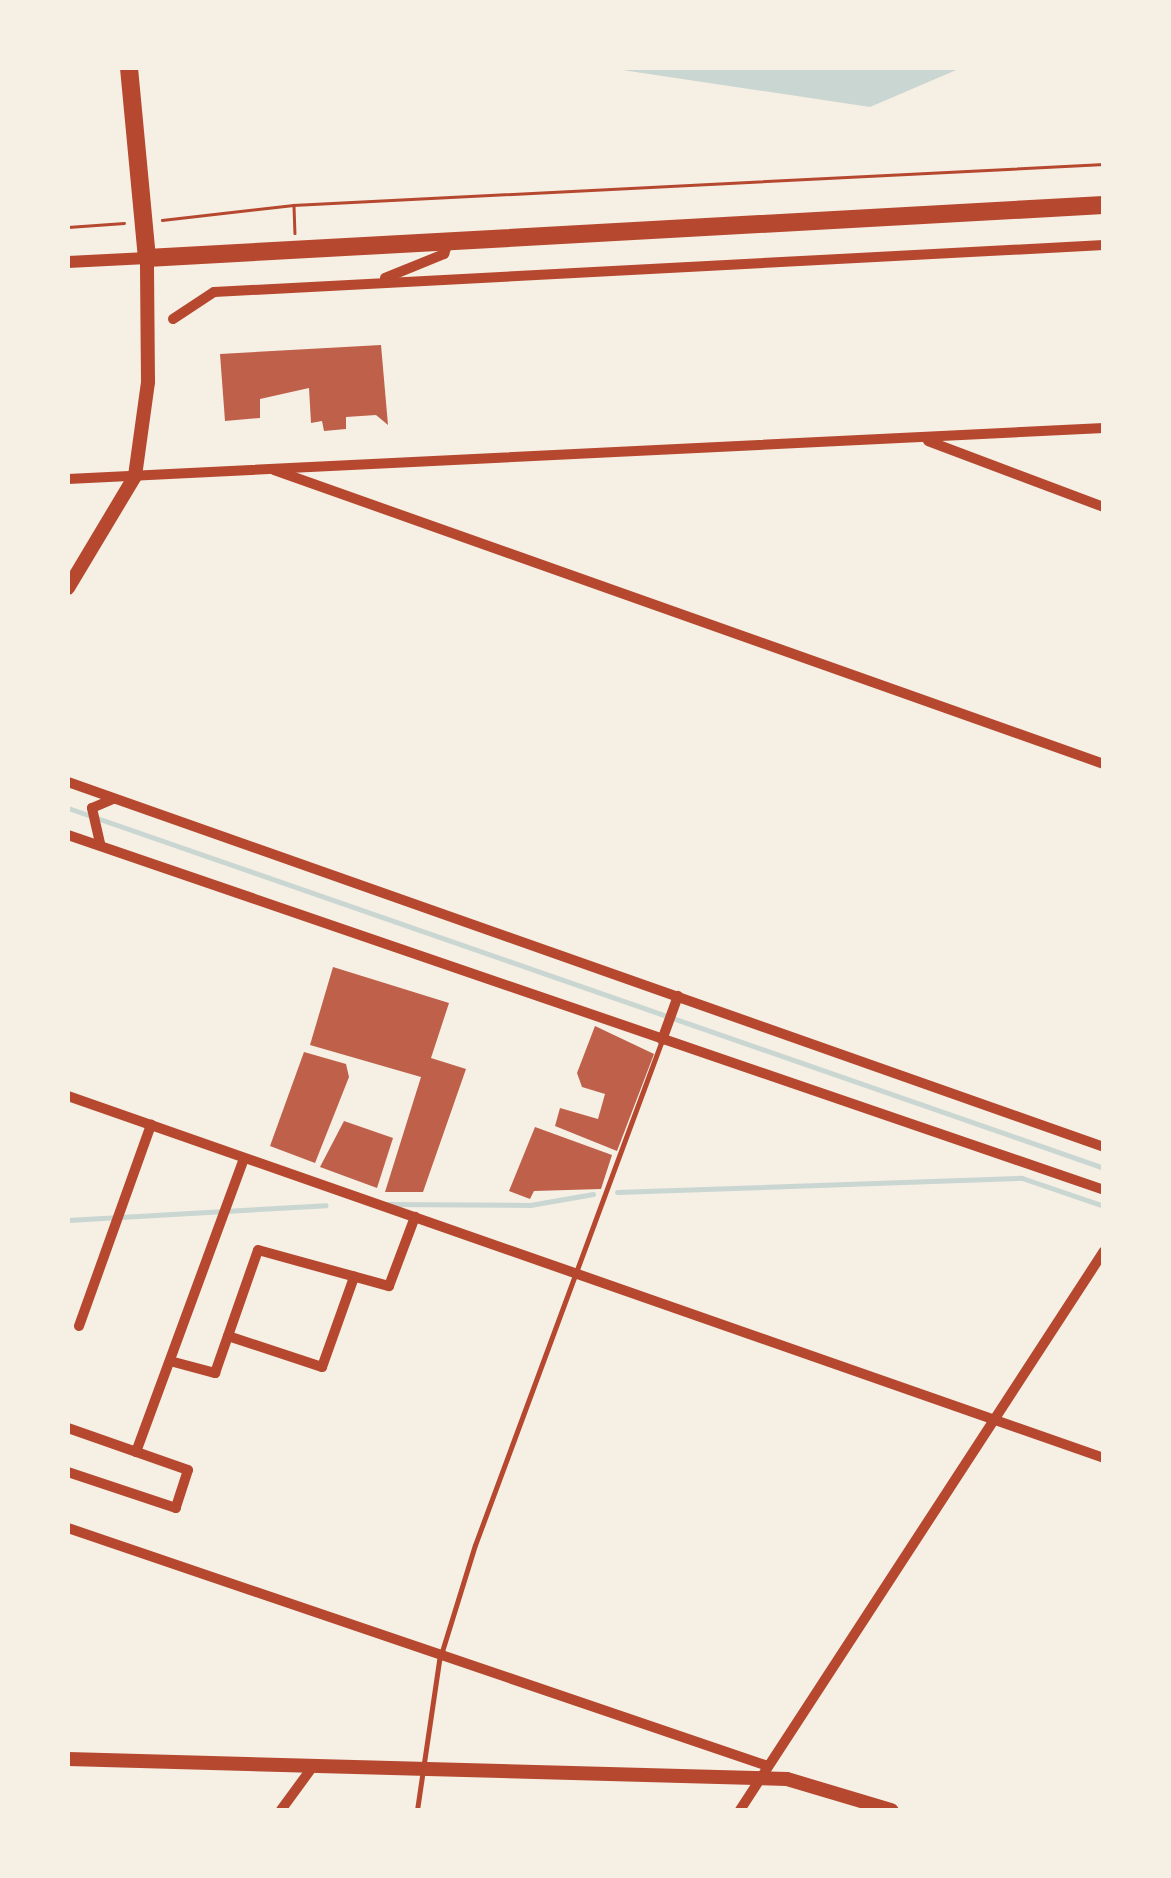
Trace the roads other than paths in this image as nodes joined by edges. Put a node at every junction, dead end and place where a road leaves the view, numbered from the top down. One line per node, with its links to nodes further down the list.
1 (129, 68): 5 (highway)
2 (1104, 204): 3 (highway)
3 (450, 236): 5 (highway); 7 (street)
4 (1104, 245): 7 (street)
5 (147, 258): 6 (street); 12 (main road)
6 (68, 262)
7 (379, 280): 8 (street)
8 (172, 319)
9 (1104, 428): 10 (street)
10 (923, 439): 11 (street); 14 (street)
11 (269, 468): 12 (street); 16 (street)
12 (136, 476): 13 (street); 15 (main road)
13 (68, 479)
14 (1104, 506)
15 (68, 588)
16 (1104, 764)
17 (68, 782): 18 (street)
18 (118, 798): 20 (street); 21 (street)
19 (68, 836): 20 (street)
20 (109, 849): 22 (street)
21 (678, 996): 22 (street); 25 (street)
22 (662, 1040): 27 (street); 30 (lane)
23 (68, 1096): 24 (street)
24 (152, 1125): 26 (street); 32 (street)
25 (1104, 1147)
26 (244, 1158): 28 (street); 34 (street)
27 (1104, 1190)
28 (415, 1217): 30 (street); 31 (street)
29 (1104, 1251): 35 (street)
30 (578, 1274): 35 (street); 41 (lane)
31 (354, 1277): 33 (street); 33 (street)
32 (79, 1326)
33 (228, 1336): 34 (street)
34 (170, 1361): 37 (street)
35 (994, 1419): 38 (street); 45 (street)
36 (68, 1428): 37 (street)
37 (136, 1452): 39 (street)
38 (1104, 1458)
39 (68, 1472)
40 (68, 1528): 41 (street)
41 (439, 1661): 44 (lane); 45 (street)
42 (68, 1759): 43 (main road)
43 (311, 1769): 44 (main road); 46 (street)
44 (423, 1771): 45 (main road); 47 (lane)
45 (761, 1771): 48 (street); 49 (main road)
46 (281, 1810)
47 (417, 1810)
48 (740, 1810)
49 (890, 1810)

